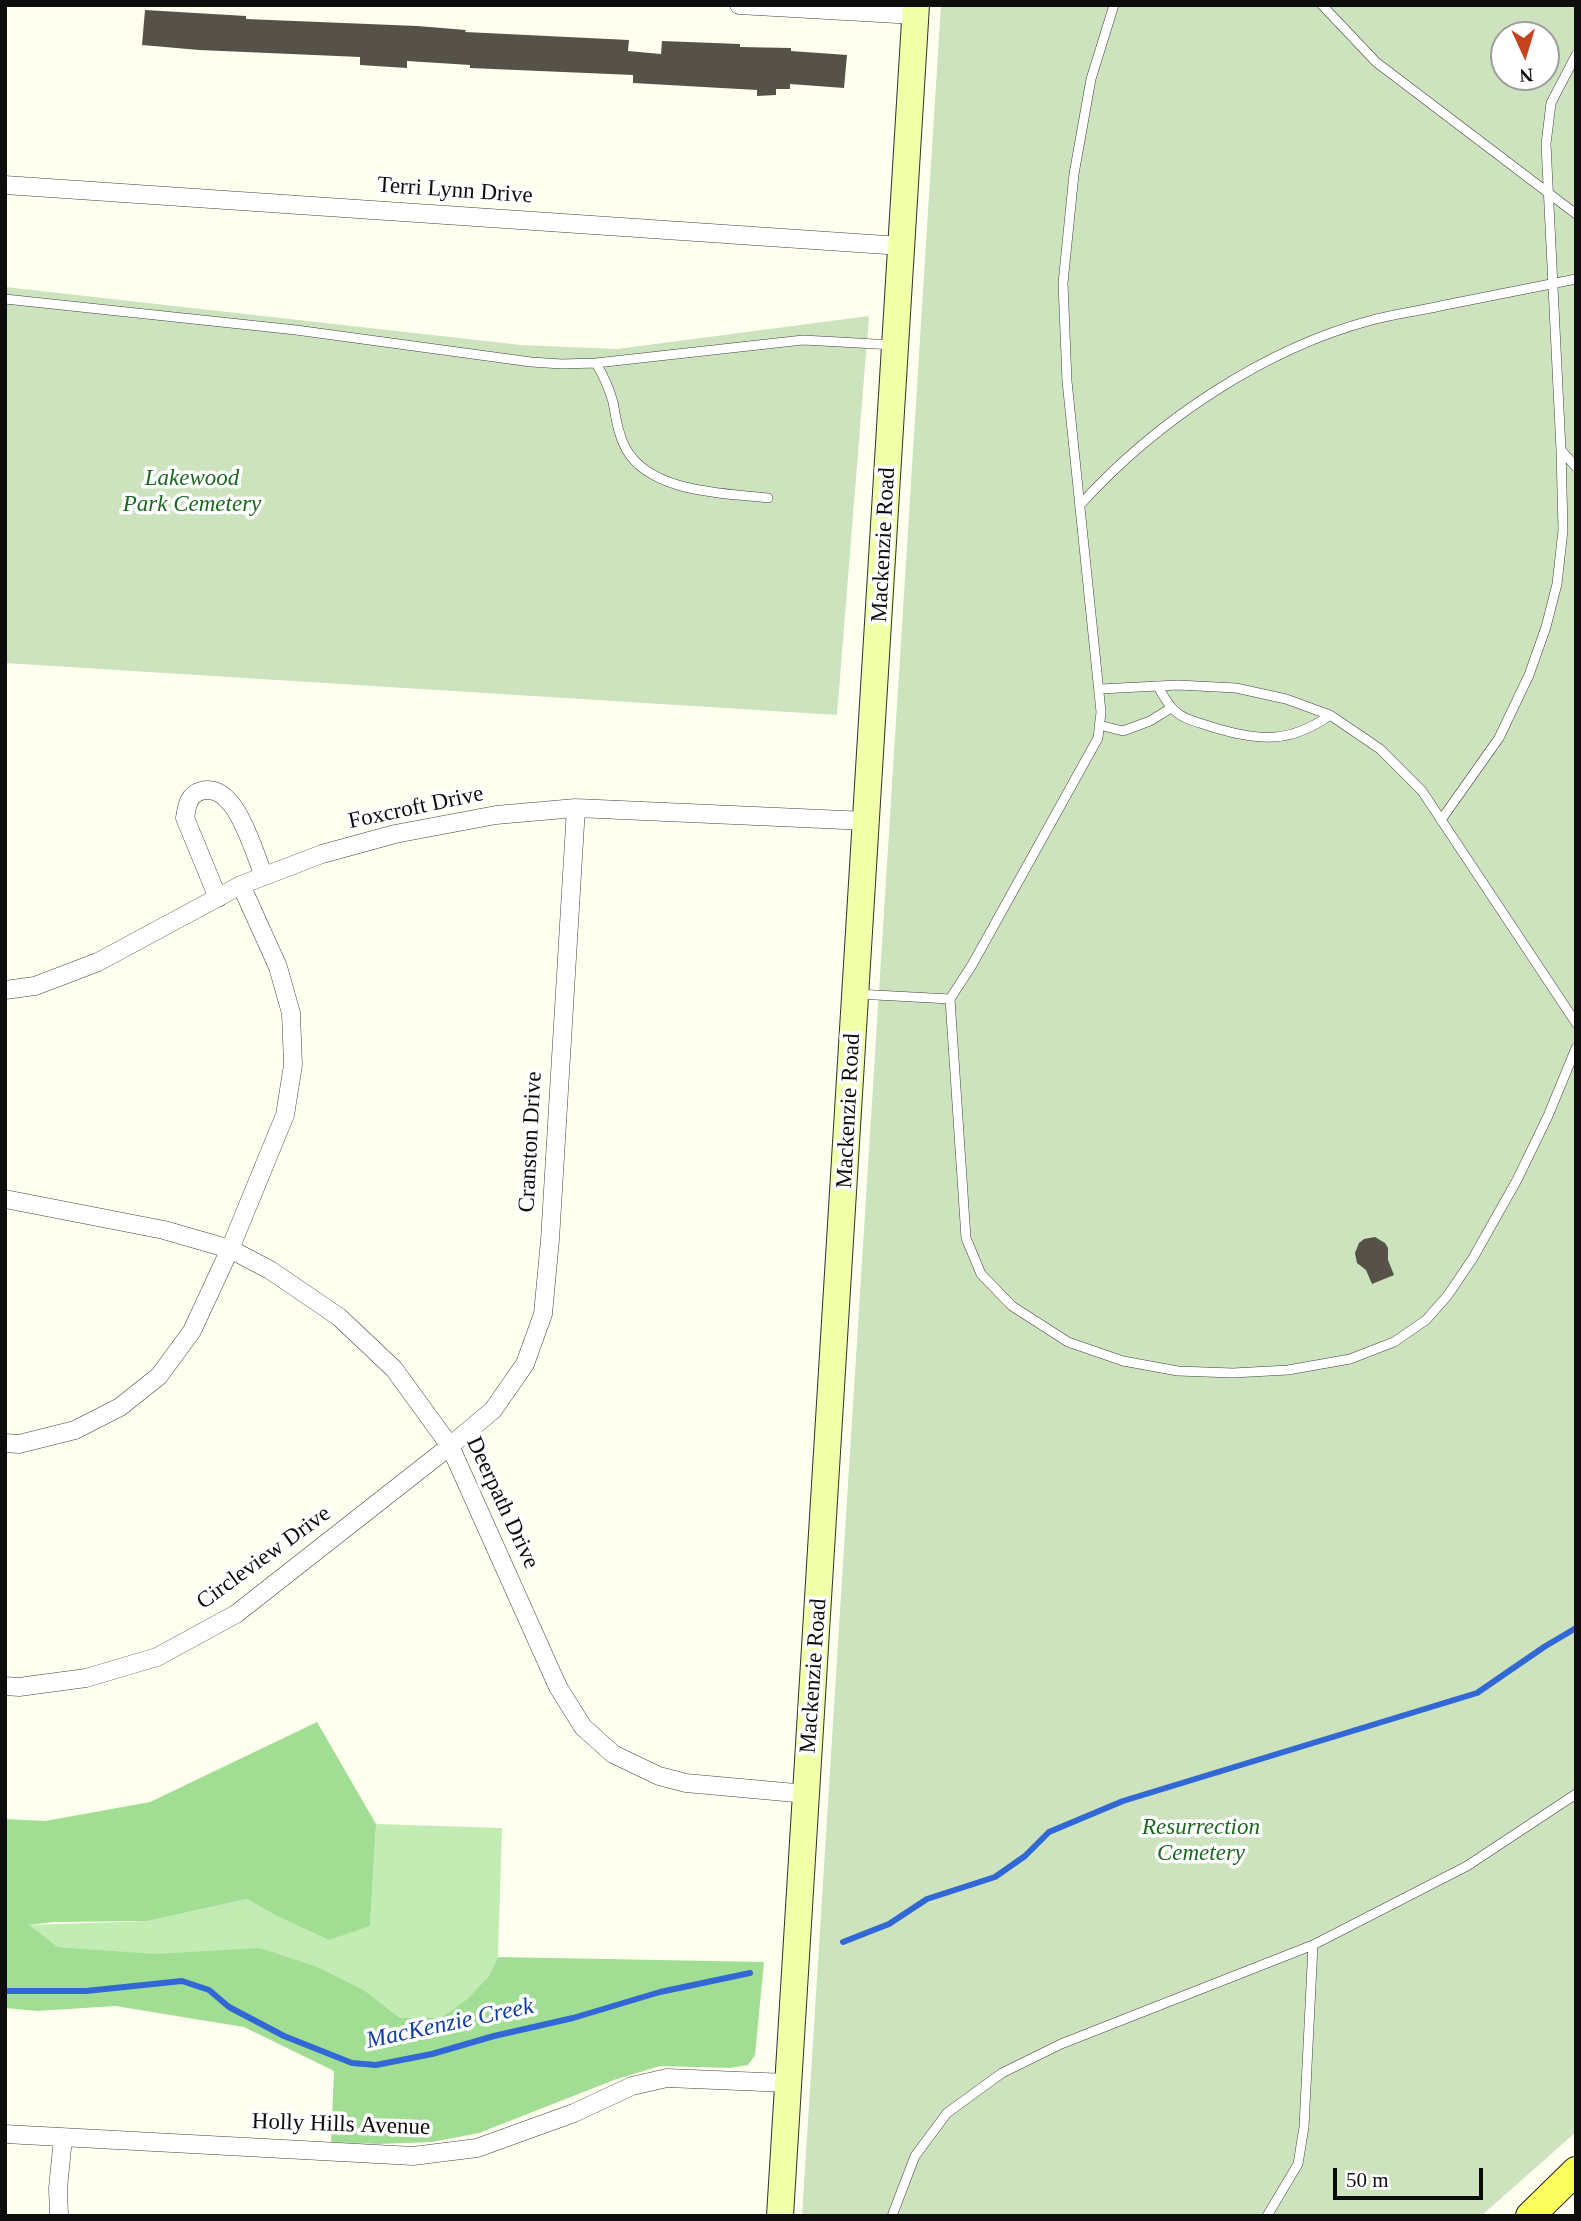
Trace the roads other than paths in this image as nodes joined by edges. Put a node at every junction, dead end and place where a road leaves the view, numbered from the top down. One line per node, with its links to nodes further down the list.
1 (739, 5): 4 (street)
2 (1114, 5): 18 (lane)
3 (1322, 5): 7 (lane)
4 (915, 10): 9 (main road, Mackenzie Road)
5 (1576, 55): 7 (lane)
6 (5, 185): 9 (street, Terri Lynn Drive)
7 (1548, 193): 8 (lane); 11 (lane)
8 (1576, 214)
9 (901, 246): 13 (main road, Mackenzie Road)
10 (1576, 279): 11 (lane)
11 (1552, 284): 15 (lane); 18 (lane)
12 (5, 299): 14 (lane)
13 (895, 345): 14 (lane); 26 (main road, Mackenzie Road)
14 (596, 363): 17 (lane)
15 (1562, 450): 16 (lane); 25 (lane)
16 (1576, 467)
17 (768, 498)
18 (1080, 505): 20 (lane)
19 (1158, 686): 20 (lane); 21 (lane); 22 (lane)
20 (1100, 689): 23 (lane)
21 (1171, 708): 22 (lane); 23 (lane)
22 (1330, 715): 25 (lane)
23 (1099, 725): 32 (lane)
24 (576, 808): 26 (street, Foxcroft Drive); 27 (street, Foxcroft Drive); 38 (street, Cranston Drive)
25 (1441, 820): 33 (lane)
26 (867, 821): 31 (main road, Mackenzie Road)
27 (264, 876): 28 (street, Foxcroft Drive); 29 (street)
28 (241, 885): 29 (street, Foxcroft Drive); 36 (street)
29 (218, 898): 30 (street, Foxcroft Drive)
30 (5, 990)
31 (856, 993): 32 (lane); 40 (main road, Mackenzie Road)
32 (950, 999): 34 (lane)
33 (1576, 1023)
34 (1576, 1048)
35 (5, 1199): 36 (street, Deerpath Drive)
36 (230, 1249): 37 (street); 38 (street, Deerpath Drive)
37 (5, 1443)
38 (450, 1446): 39 (street, Circleview Drive); 40 (street, Deerpath Drive)
39 (5, 1686)
40 (807, 1794): 43 (main road, Mackenzie Road)
41 (1576, 1794): 42 (lane)
42 (1312, 1945): 49 (lane); 50 (lane)
43 (788, 2083): 45 (street, Holly Hills Avenue); 48 (main road, Mackenzie Road)
44 (5, 2134): 45 (street, Holly Hills Avenue)
45 (62, 2138): 47 (street)
46 (1576, 2171): 51 (main road)
47 (59, 2216)
48 (780, 2216)
49 (892, 2216)
50 (1267, 2216)
51 (1530, 2216)

